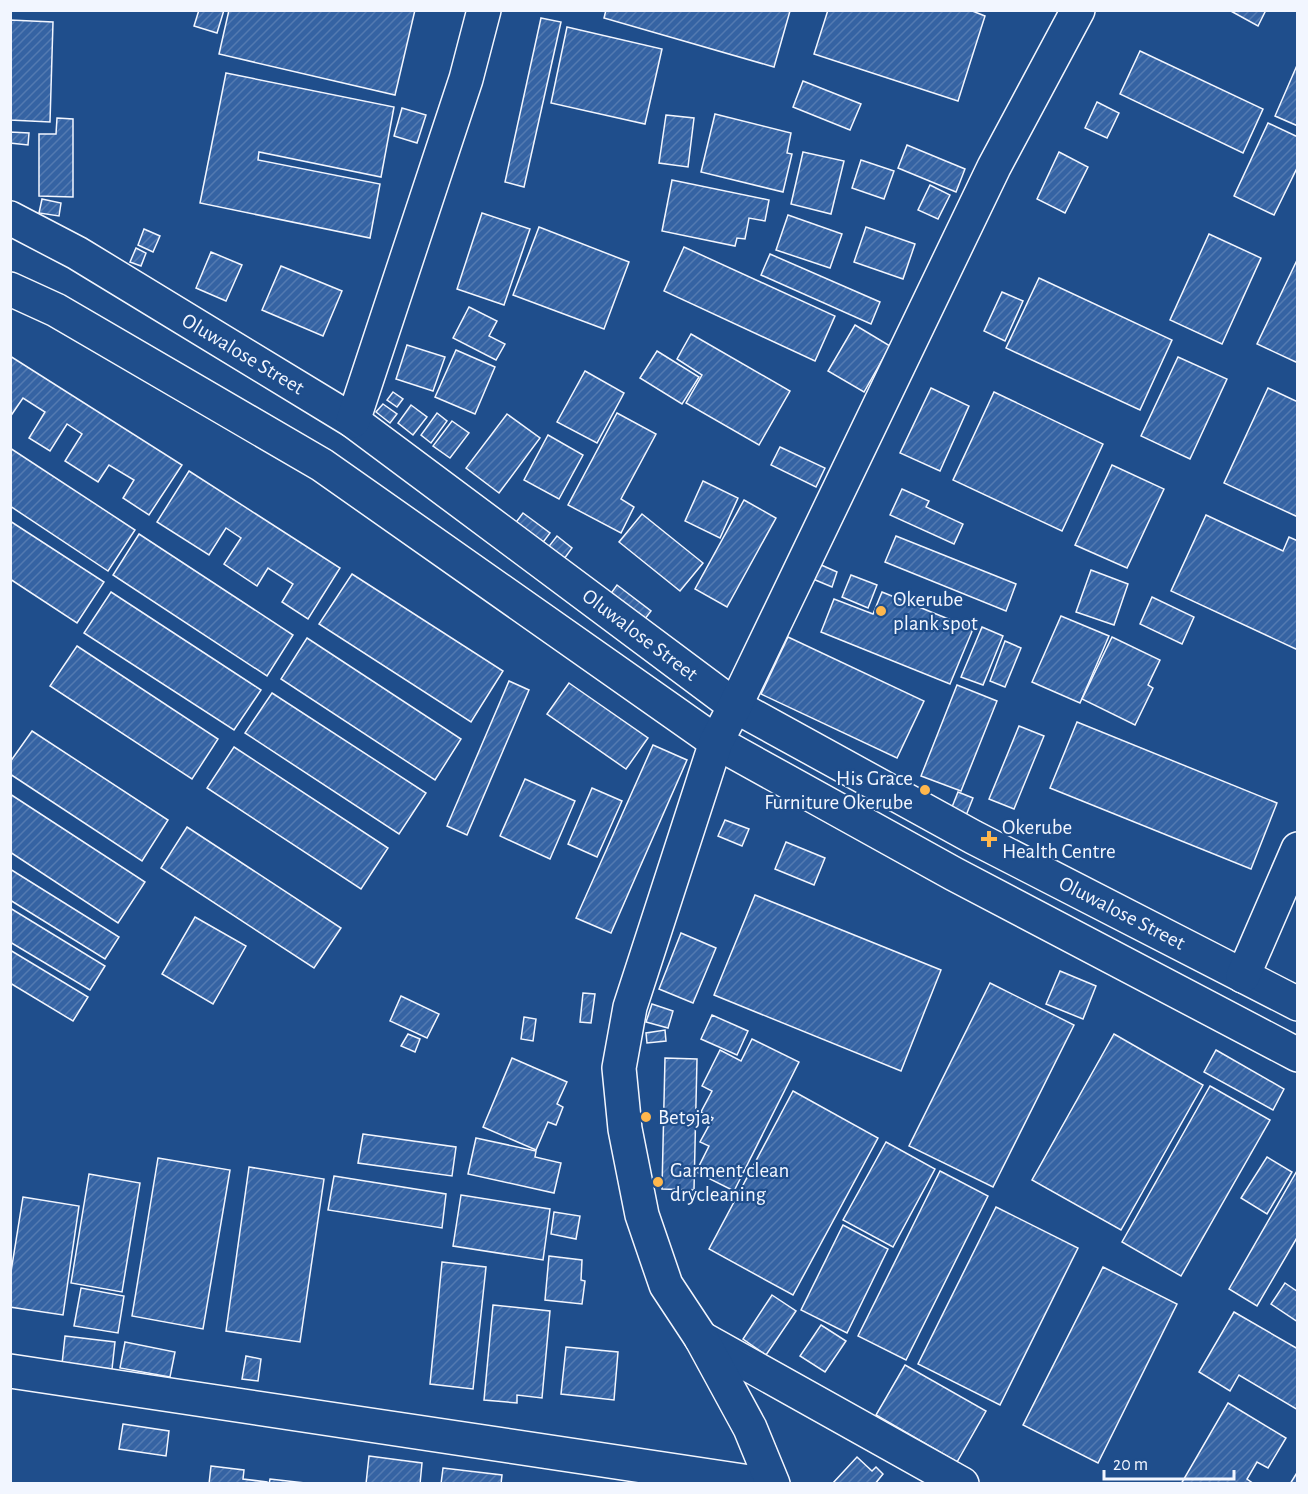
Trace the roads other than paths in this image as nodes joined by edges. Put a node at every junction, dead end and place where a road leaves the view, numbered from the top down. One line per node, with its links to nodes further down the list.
1 (484, 10): 5 (street)
2 (1078, 10): 6 (street)
3 (10, 218): 5 (street, Oluwalose Street)
4 (10, 290): 7 (street, Oluwalose Street)
5 (353, 421): 6 (street, Oluwalose Street)
6 (735, 706): 7 (street); 9 (street, Oluwalose Street)
7 (716, 742): 11 (street, Oluwalose Street); 12 (street)
8 (1298, 849): 9 (street)
9 (1243, 976): 10 (street, Oluwalose Street)
10 (1298, 1004)
11 (1298, 1055)
12 (701, 1338): 15 (street); 16 (street)
13 (10, 1371): 14 (street)
14 (763, 1484)
15 (773, 1484)
16 (962, 1484)

